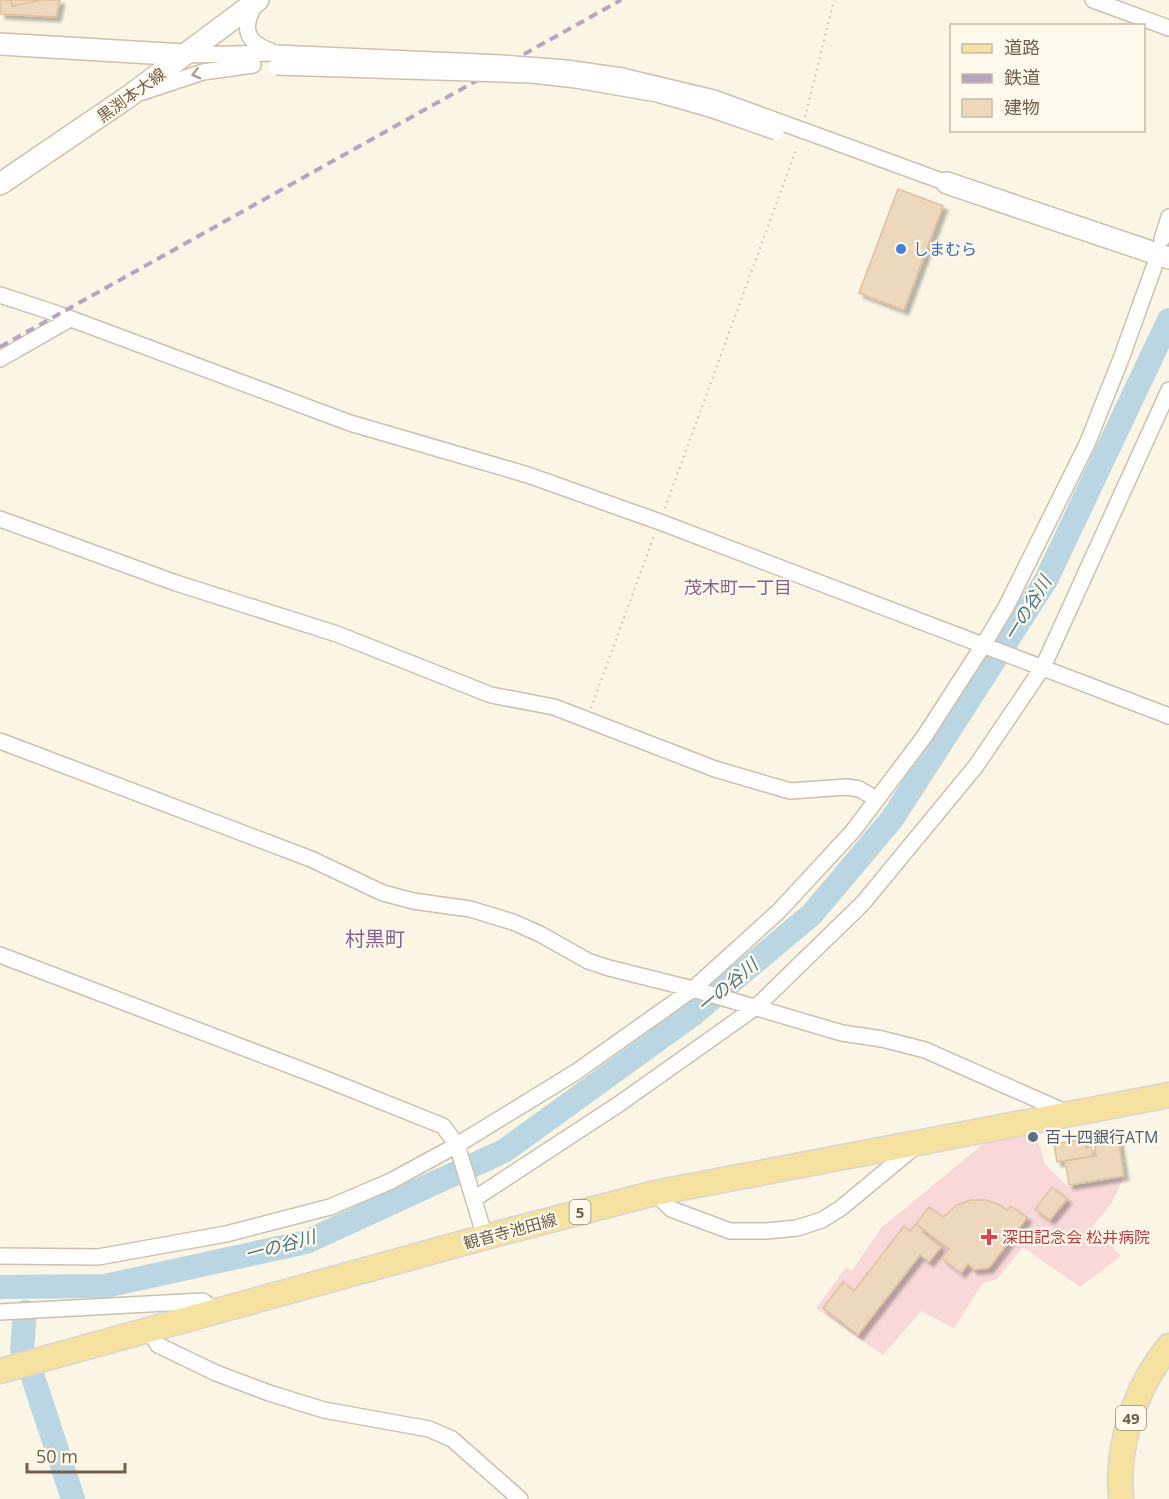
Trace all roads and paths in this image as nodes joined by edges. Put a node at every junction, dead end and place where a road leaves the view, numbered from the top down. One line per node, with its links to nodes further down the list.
1 (258, 0): 4 (street, 黒渕本大線); 9 (street)
2 (834, 0): 12 (path)
3 (1093, 0): 5 (street)
4 (221, 28): 7 (street); 8 (street, 黒渕本大線)
5 (1169, 28)
6 (0, 44): 8 (street)
7 (220, 54): 8 (street); 9 (street)
8 (184, 56): 10 (street); 11 (street, 黒渕本大線)
9 (277, 60): 10 (street); 12 (street, bridge); 12 (street, bridge)
10 (253, 65): 11 (street, one-way to 11)
11 (128, 97): 14 (street, 黒渕本大線)
12 (801, 134): 13 (street); 22 (path)
13 (946, 183): 16 (street)
14 (0, 184)
15 (1169, 217): 16 (street)
16 (1161, 255): 23 (street)
17 (0, 295): 18 (street)
18 (70, 319): 19 (street); 22 (street)
19 (0, 359)
20 (1169, 390): 24 (street)
21 (0, 519): 26 (street)
22 (660, 522): 23 (street); 26 (path)
23 (984, 644): 24 (street); 28 (street)
24 (1043, 667): 25 (street); 31 (street)
25 (1169, 716)
26 (587, 719): 28 (street)
27 (0, 741): 30 (street)
28 (877, 799): 30 (street)
29 (0, 955): 35 (street)
30 (693, 989): 31 (street); 35 (street)
31 (756, 1007): 33 (street); 37 (street)
32 (1169, 1095): 33 (main road, 観音寺池田線 / 5)
33 (1070, 1114): 34 (main road, 観音寺池田線 / 5)
34 (920, 1143): 36 (main road, 観音寺池田線 / 5); 36 (street)
35 (457, 1145): 37 (street); 39 (street)
36 (655, 1193): 38 (main road, 観音寺池田線 / 5)
37 (474, 1199): 38 (street)
38 (484, 1237): 40 (main road, 観音寺池田線 / 5)
39 (0, 1256)
40 (217, 1311): 41 (street); 42 (main road, 観音寺池田線 / 5)
41 (0, 1312)
42 (148, 1329): 44 (main road, 観音寺池田線 / 5); 45 (street)
43 (1169, 1346): 46 (main road, 49)
44 (0, 1371)
45 (519, 1499)
46 (1121, 1499)

